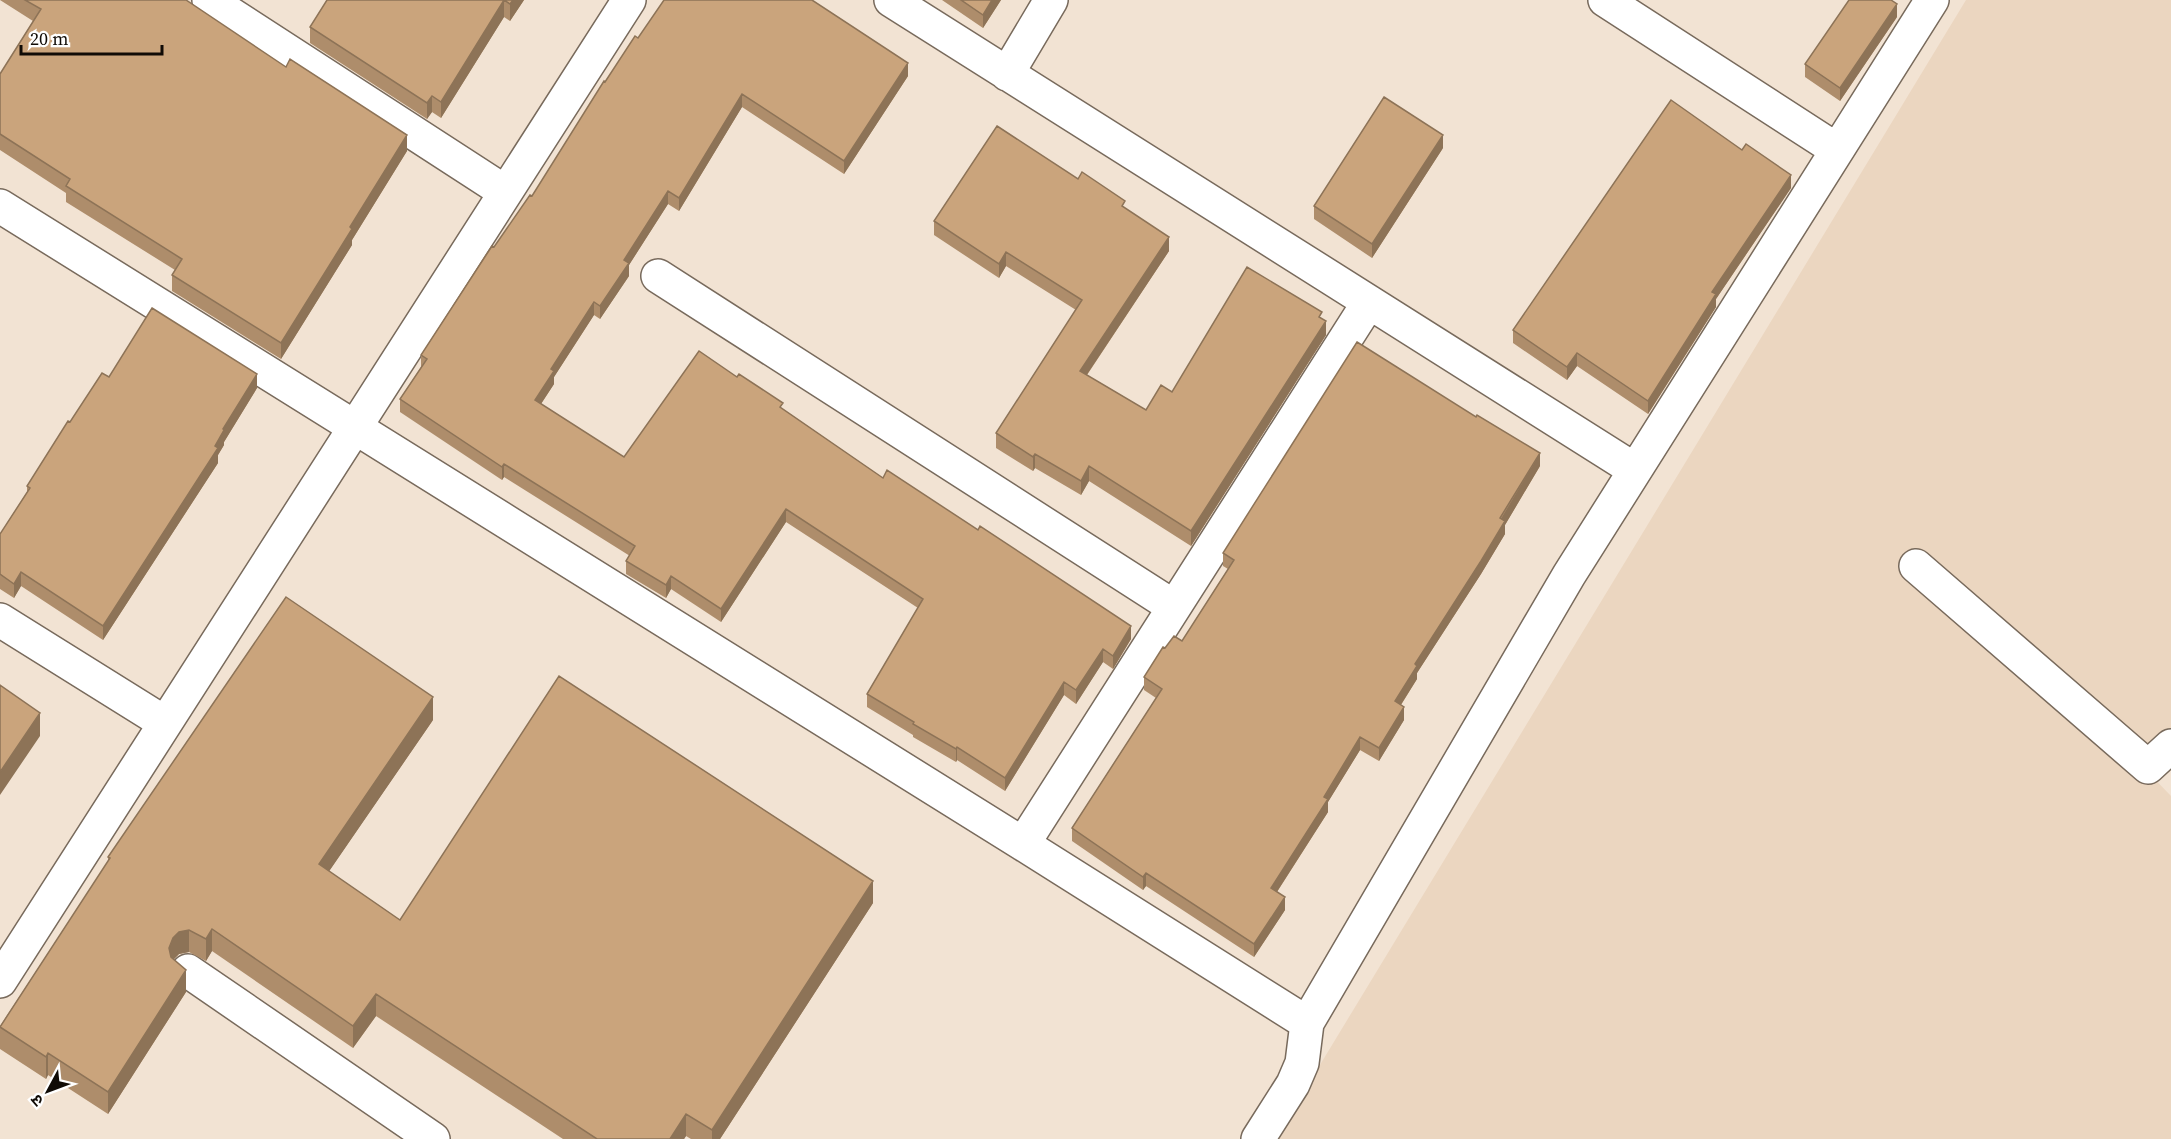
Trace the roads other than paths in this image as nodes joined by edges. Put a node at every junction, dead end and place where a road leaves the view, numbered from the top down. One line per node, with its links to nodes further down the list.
1 (209, 0): 9 (street)
2 (628, 0): 9 (street)
3 (891, 0): 7 (street)
4 (1051, 0): 7 (street)
5 (1605, 0): 8 (street)
6 (1932, 0): 8 (street)
7 (1007, 74): 12 (street)
8 (1837, 150): 14 (street)
9 (506, 192): 13 (street)
10 (0, 206): 13 (street)
11 (658, 276): 16 (street)
12 (1369, 302): 14 (street); 16 (street)
13 (355, 426): 18 (street); 20 (street)
14 (1635, 470): 23 (street)
15 (1916, 566): 19 (street)
16 (1174, 606): 20 (street)
17 (0, 620): 18 (street)
18 (165, 723): 22 (street)
19 (2171, 746)
20 (1023, 844): 23 (street)
21 (188, 971): 24 (street)
22 (0, 981)
23 (1307, 1023): 25 (street)
24 (433, 1139)
25 (1258, 1139)

